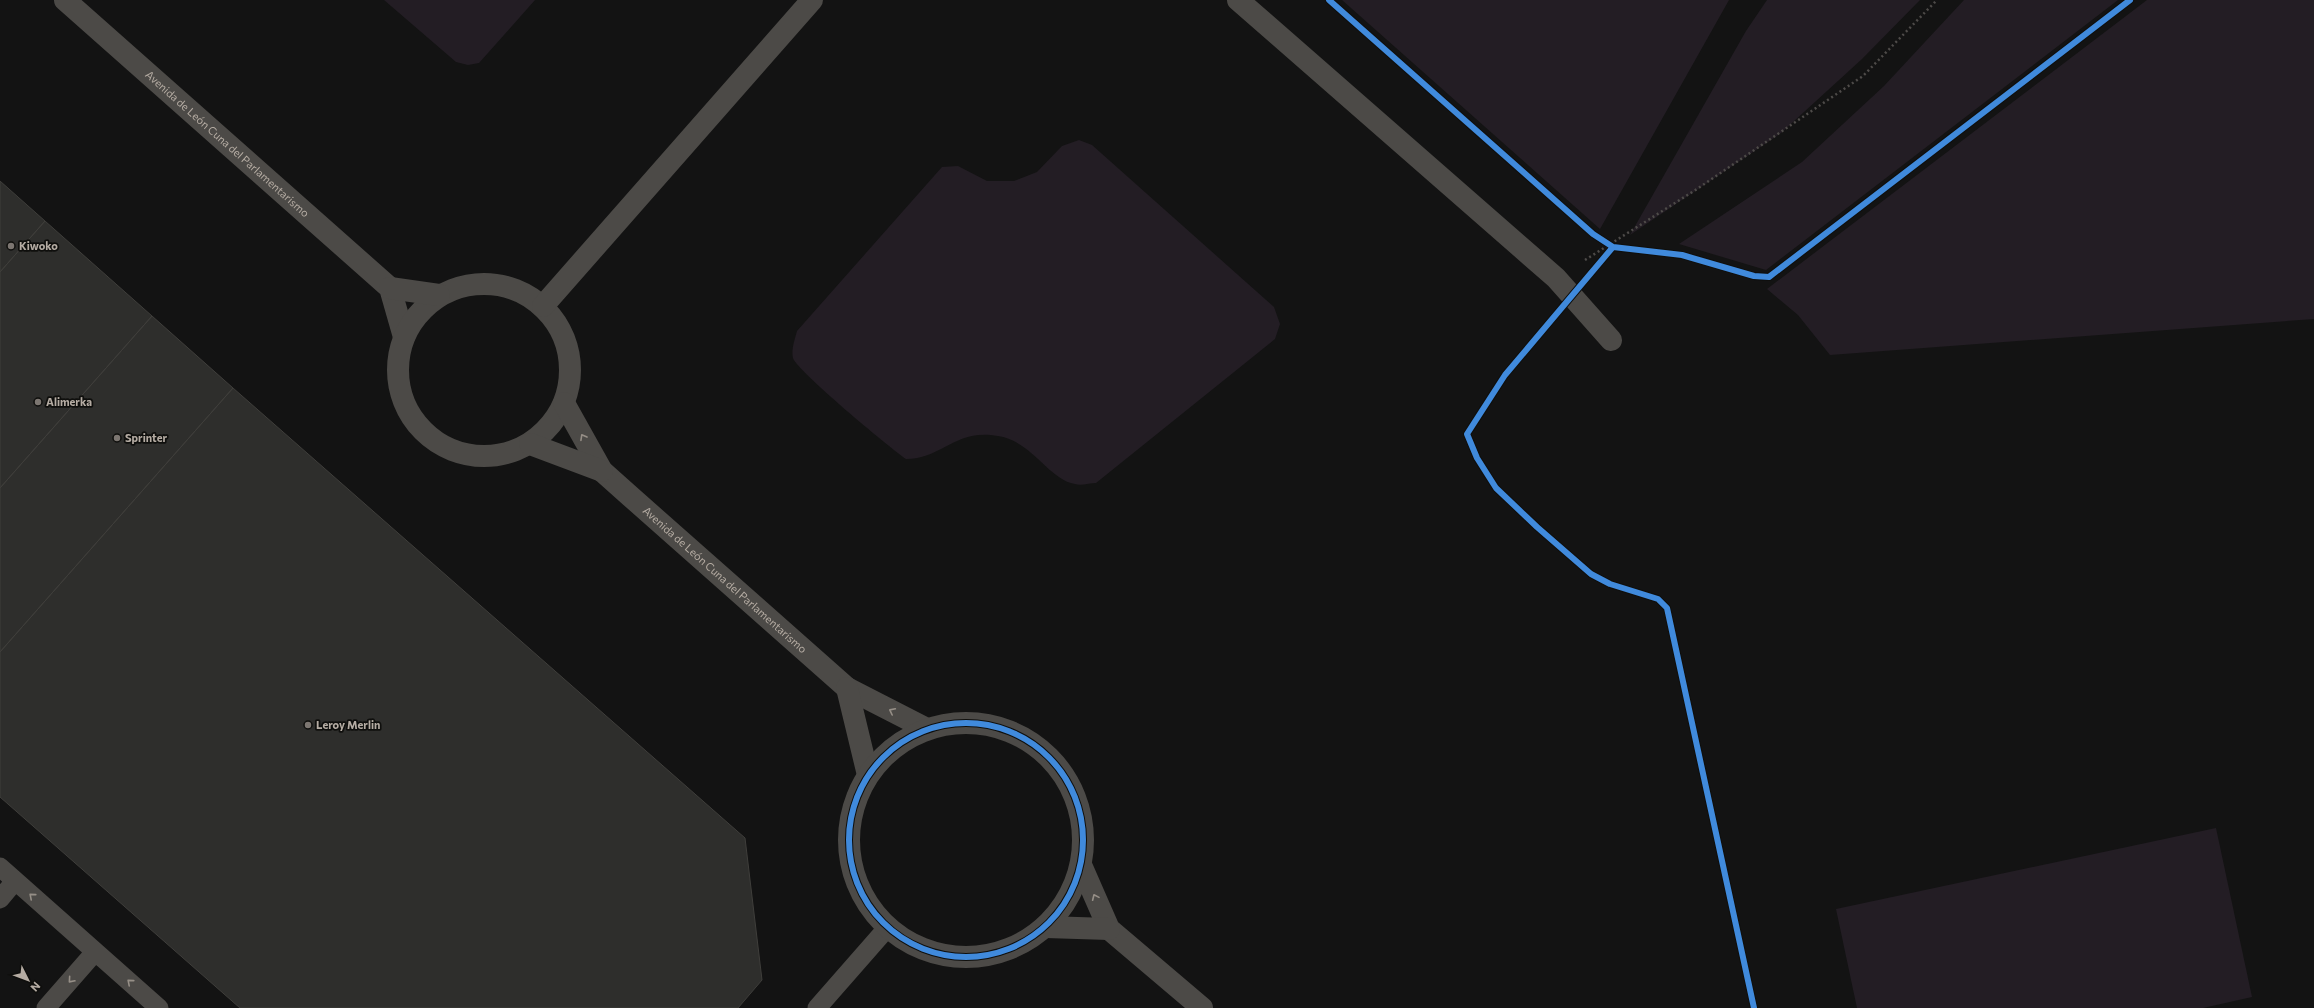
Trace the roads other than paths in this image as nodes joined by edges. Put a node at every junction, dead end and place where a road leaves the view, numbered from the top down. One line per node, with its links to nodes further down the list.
1 (65, 0): 4 (street, Avenida de León Cuna del Parlamentarismo)
2 (812, 0): 6 (street)
3 (1238, 0): 8 (street)
4 (390, 288): 5 (street); 7 (street)
5 (440, 296): 6 (street); 7 (street)
6 (543, 306): 9 (street)
7 (404, 337): 10 (street)
8 (1611, 340)
9 (564, 403): 10 (street); 11 (street, Avenida de León Cuna del Parlamentarismo, one-way to 9)
10 (530, 444): 11 (street, Avenida de León Cuna del Parlamentarismo)
11 (602, 471): 12 (street, Avenida de León Cuna del Parlamentarismo)
12 (847, 688): 13 (street, Avenida de León Cuna del Parlamentarismo, one-way to 12); 14 (street)
13 (927, 729): 14 (street); 15 (street)
14 (868, 775): 20 (street)
15 (1081, 865): 19 (street); 21 (street, one-way to 15)
16 (0, 867): 17 (lane)
17 (15, 881): 18 (lane); 22 (lane, one-way to 17)
18 (0, 899)
19 (1046, 926): 20 (street); 21 (street)
20 (888, 927): 25 (lane)
21 (1110, 930): 26 (street)
22 (95, 952): 23 (lane, one-way to 23); 24 (lane, one-way to 22)
23 (46, 1008)
24 (159, 1008)
25 (817, 1008)
26 (1202, 1008)

